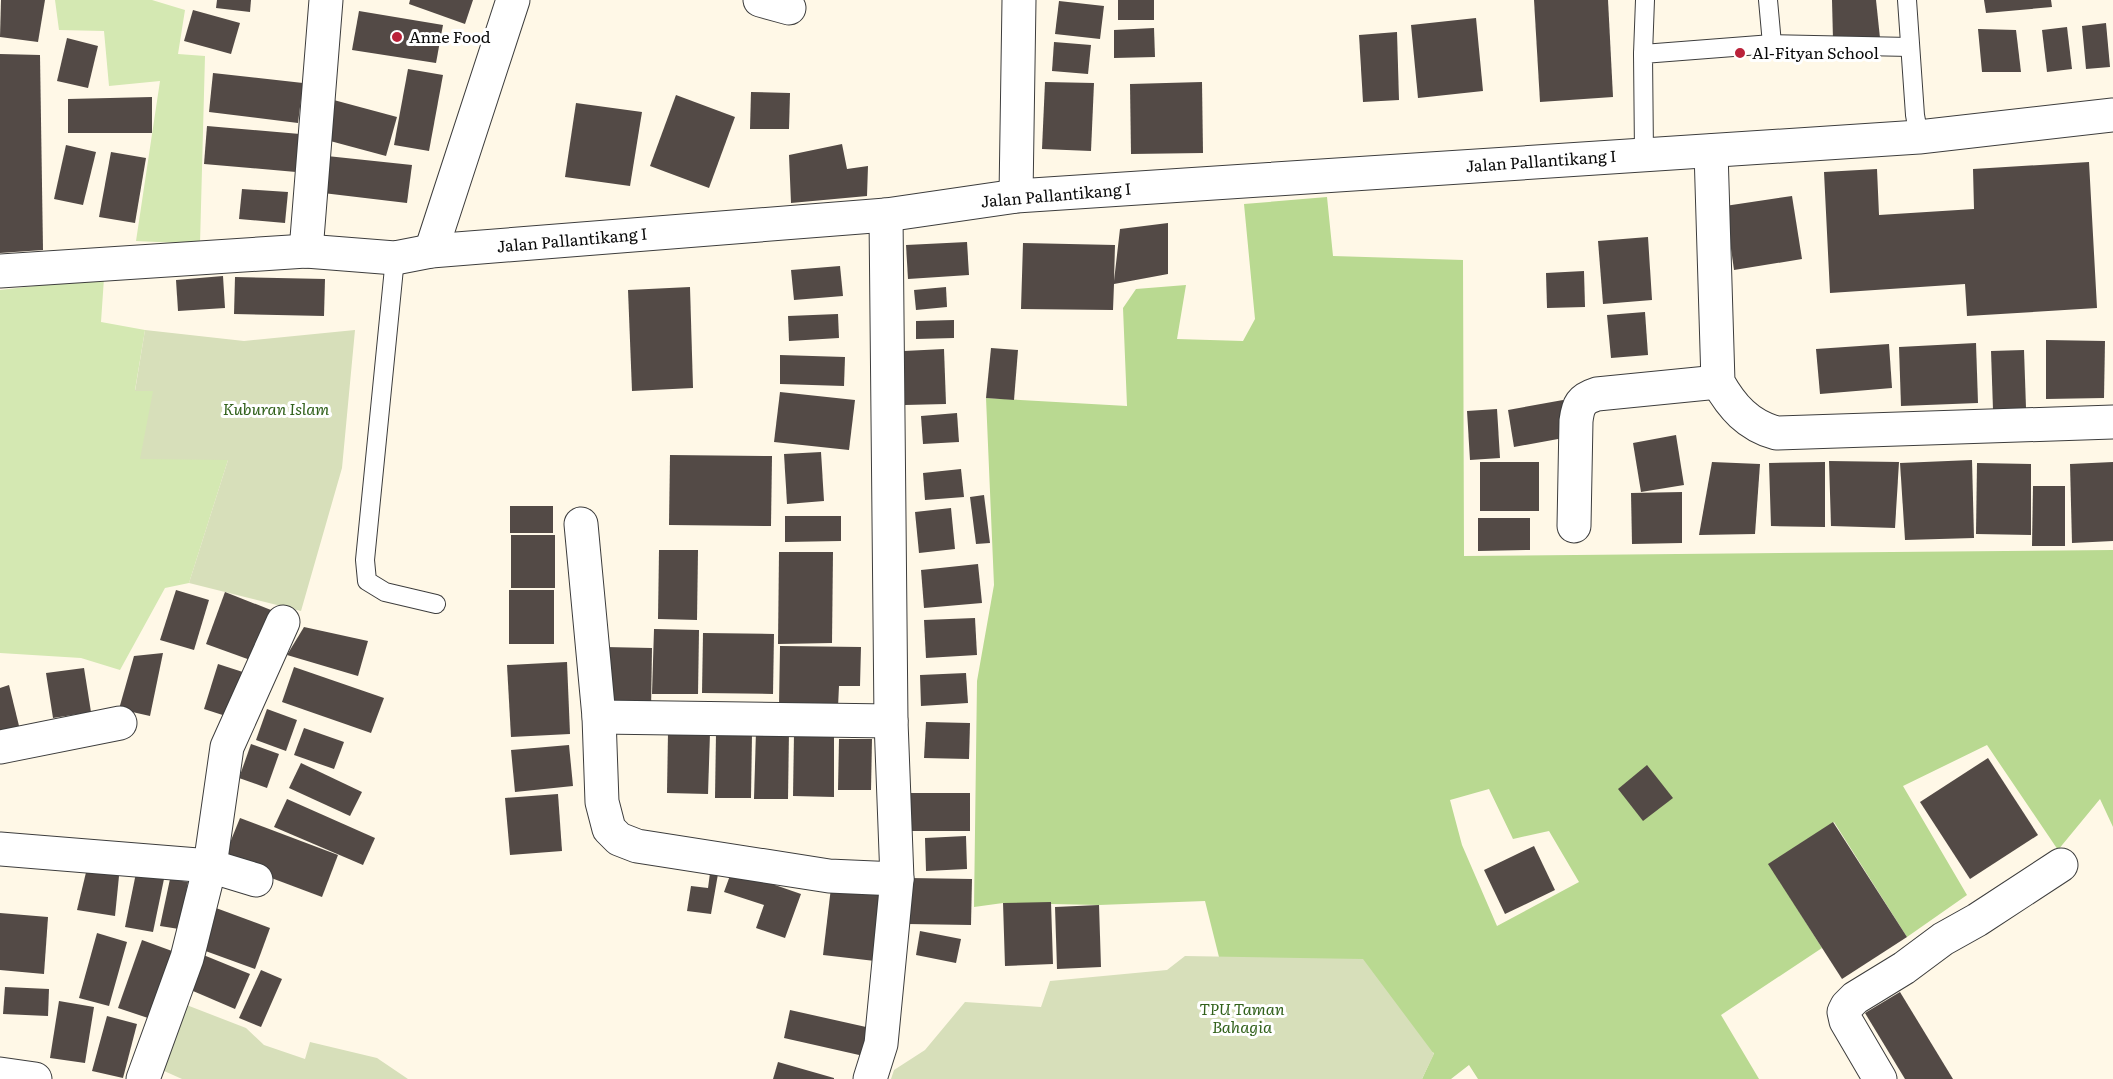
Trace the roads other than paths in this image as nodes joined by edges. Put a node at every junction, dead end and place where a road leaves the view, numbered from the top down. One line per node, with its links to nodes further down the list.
1 (326, 0): 16 (street)
2 (513, 0): 17 (street)
3 (1019, 0): 14 (street)
4 (1644, 0): 9 (lane)
5 (1768, 0): 7 (lane)
6 (1907, 0): 8 (lane)
7 (1772, 44): 8 (lane); 9 (lane)
8 (1910, 46): 11 (lane)
9 (1643, 54): 13 (lane)
10 (2113, 115): 11 (street, Jalan Pallantikang I)
11 (1919, 137): 12 (street, Jalan Pallantikang I)
12 (1711, 151): 13 (street, Jalan Pallantikang I); 20 (street)
13 (1644, 154): 14 (street, Jalan Pallantikang I)
14 (1016, 196): 15 (street, Jalan Pallantikang I)
15 (886, 215): 17 (street, Jalan Pallantikang I); 27 (street)
16 (306, 251): 18 (street, Jalan Pallantikang I); 19 (street, Jalan Pallantikang I)
17 (431, 251): 18 (street, Jalan Pallantikang I)
18 (395, 258): 24 (lane)
19 (0, 271)
20 (1718, 382): 21 (street); 23 (street)
21 (2113, 422)
22 (581, 524): 26 (street)
23 (1574, 526)
24 (436, 604)
25 (283, 622): 32 (street)
26 (599, 717): 27 (street); 33 (street)
27 (891, 721): 33 (street)
28 (120, 723): 29 (street)
29 (0, 747)
30 (0, 849): 32 (street)
31 (2061, 865): 39 (street)
32 (210, 866): 34 (street); 37 (street)
33 (897, 879): 38 (street)
34 (256, 880)
35 (0, 1074): 36 (street)
36 (35, 1079)
37 (143, 1079)
38 (870, 1079)
39 (1880, 1079)

